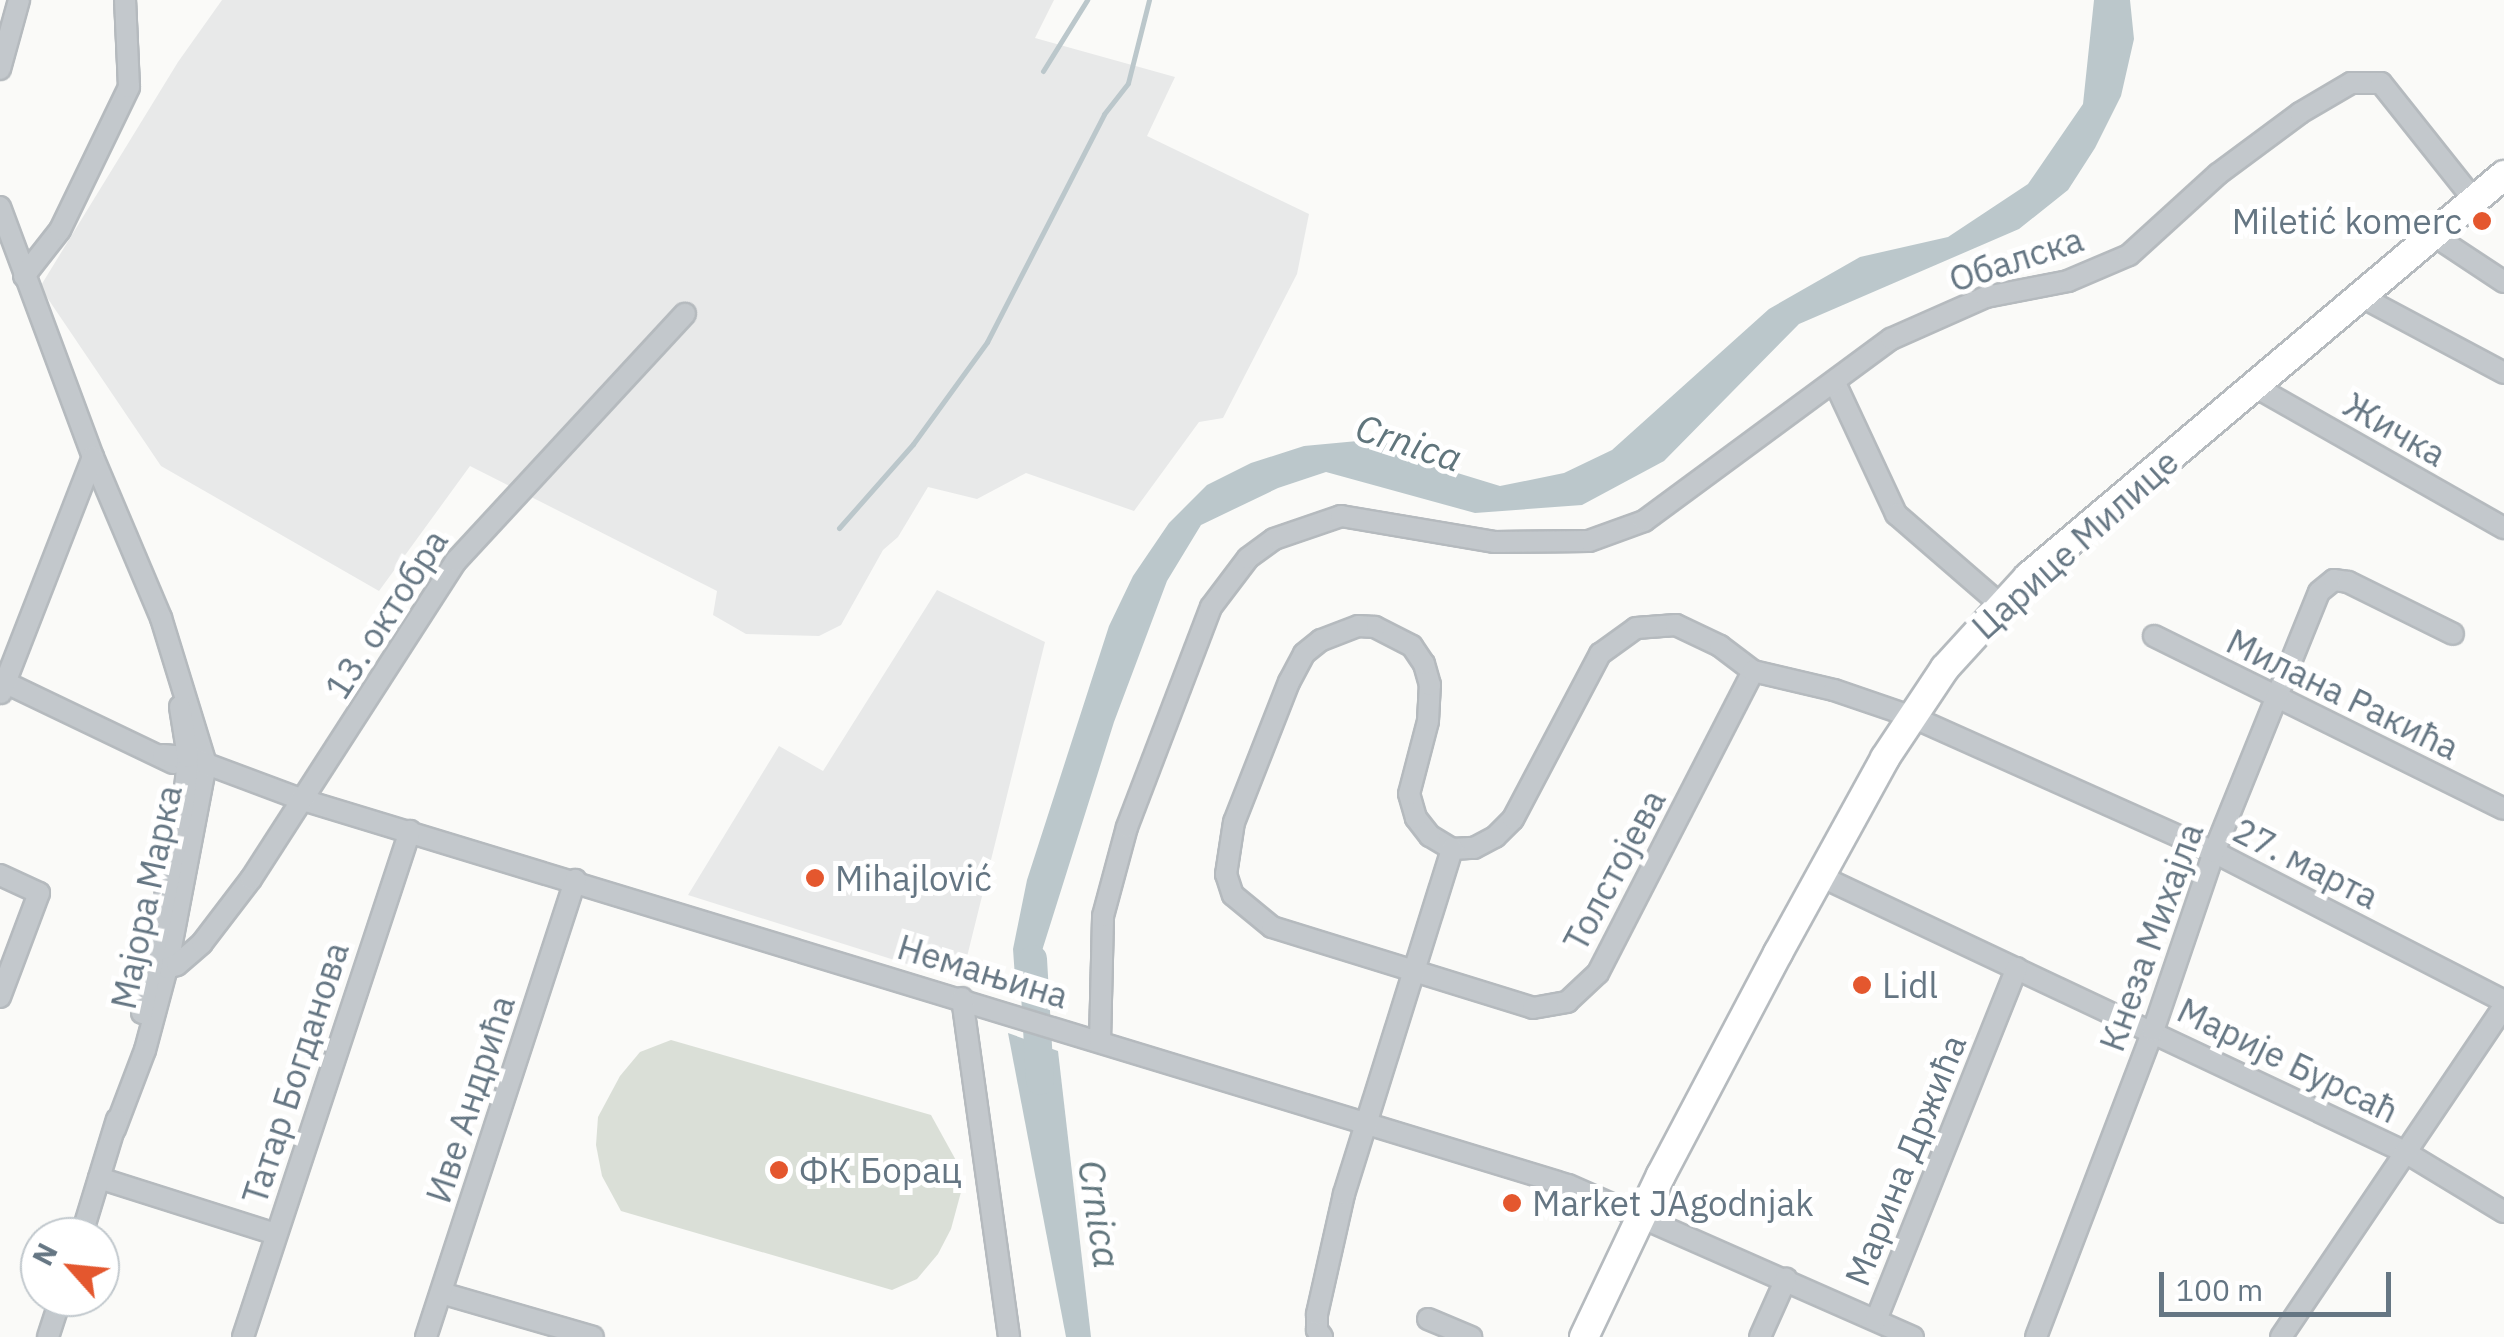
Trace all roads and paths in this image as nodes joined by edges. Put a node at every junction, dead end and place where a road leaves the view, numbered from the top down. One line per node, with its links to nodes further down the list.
1 (19, 0): 3 (street)
2 (125, 0): 8 (street)
3 (0, 69)
4 (2504, 175): 5 (main road, Царице Милице)
5 (2474, 200): 7 (main road, Царице Милице); 13 (street, Обалска)
6 (1, 217): 8 (street, Мајора Марка)
7 (2432, 235): 9 (street); 10 (main road, Царице Милице)
8 (24, 276): 15 (street, Мајора Марка)
9 (2504, 282)
10 (2360, 296): 12 (street); 14 (main road, Царице Милице)
11 (685, 314): 25 (street, 13. октобра)
12 (2504, 372)
13 (1835, 384): 17 (street); 40 (street, Обалска)
14 (2254, 386): 16 (street, Жичка); 17 (main road, Царице Милице)
15 (94, 458): 21 (street); 24 (street, Мајора Марка)
16 (2504, 528)
17 (2001, 605): 23 (main road, Царице Милице)
18 (2453, 634): 22 (street, Кнеза Михајла)
19 (2154, 636): 22 (street, Милана Ракића)
20 (1753, 671): 23 (street, 27. марта); 28 (street); 35 (street, Толстојева)
21 (2, 686): 24 (street, Немањина)
22 (2276, 700): 26 (street, Милана Ракића); 29 (street, Кнеза Михајла)
23 (1910, 716): 29 (street, 27. марта); 31 (main road, Царице Милице)
24 (196, 768): 25 (street, Немањина); 33 (street, Мајора Марка); 42 (street, Мајора Марка)
25 (303, 800): 27 (street, Немањина); 33 (street, 13. октобра)
26 (2504, 808)
27 (410, 831): 32 (street, Немањина); 48 (street, Татар Богданова)
28 (1452, 849): 35 (street); 35 (street, Толстојева)
29 (2214, 852): 38 (street, 27. марта); 39 (street, Кнеза Михајла)
30 (0, 875): 36 (street)
31 (1820, 876): 34 (street, Марије Бурсаћ); 46 (main road, Царице Милице)
32 (575, 880): 37 (street, Немањина); 50 (street, Иве Андрића)
33 (167, 968): 42 (street, Мајора Марка)
34 (2017, 968): 39 (street, Марије Бурсаћ); 52 (street, Марина Држића)
35 (1412, 973): 41 (street)
36 (0, 997)
37 (971, 1001): 40 (street, Немањина); 57 (street)
38 (2504, 1004): 43 (street)
39 (2152, 1031): 43 (street, Марије Бурсаћ); 63 (street, Кнеза Михајла)
40 (1094, 1039): 41 (street, Немањина)
41 (1365, 1124): 46 (street, Немањина); 58 (street)
42 (114, 1129): 44 (street, Мајора Марка)
43 (2405, 1152): 45 (street, Марије Бурсаћ); 64 (street)
44 (99, 1178): 47 (street, Мајора Марка); 48 (street)
45 (2504, 1212)
46 (1641, 1215): 49 (street, Немањина); 60 (main road, Царице Милице)
47 (86, 1217)
48 (276, 1234): 54 (street, Татар Богданова)
49 (1786, 1279): 52 (street, Немањина); 61 (street)
50 (441, 1293): 53 (street); 55 (street, Иве Андрића)
51 (1428, 1319): 59 (street)
52 (1876, 1320): 62 (street, Немањина)
53 (528, 1329): 56 (street)
54 (243, 1337)
55 (426, 1337)
56 (593, 1337)
57 (1009, 1337)
58 (1322, 1337)
59 (1471, 1337)
60 (1584, 1337)
61 (1760, 1337)
62 (1913, 1337)
63 (2036, 1337)
64 (2280, 1337)

